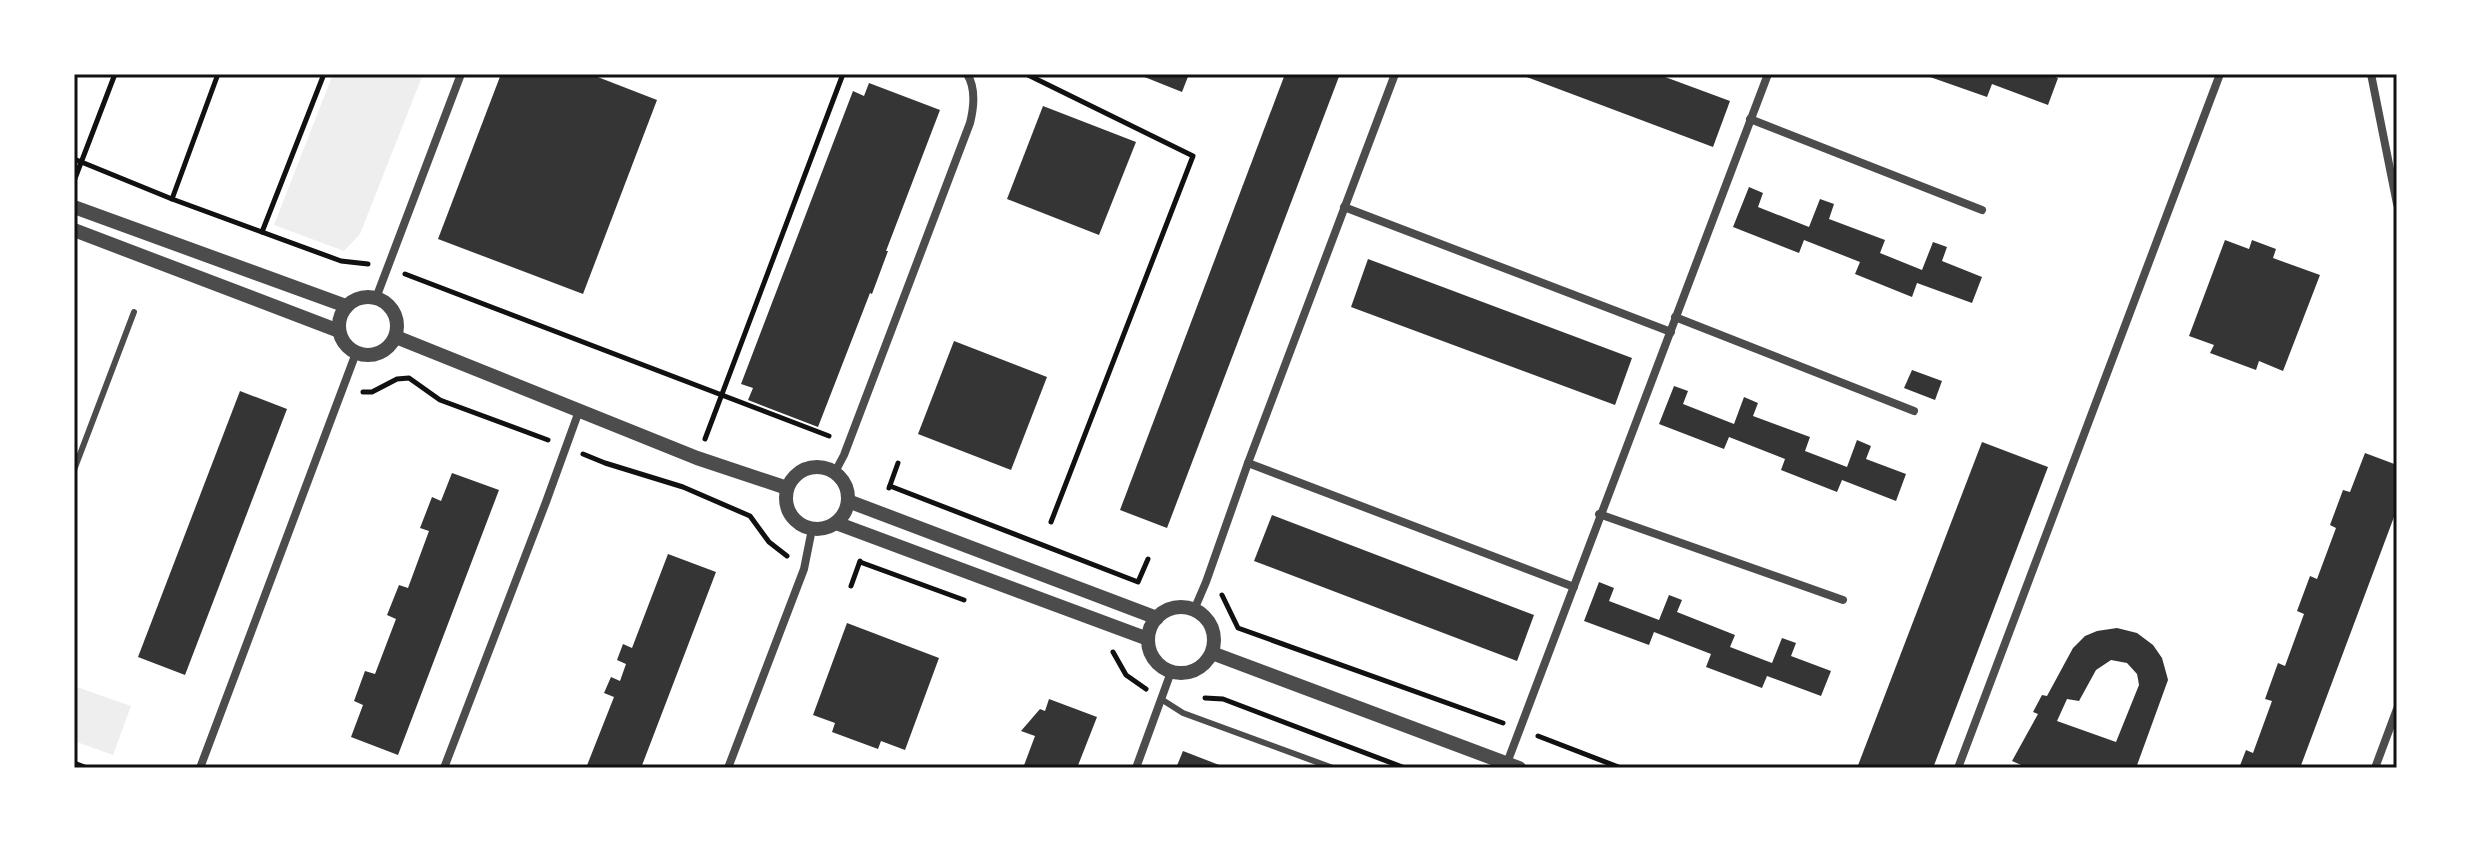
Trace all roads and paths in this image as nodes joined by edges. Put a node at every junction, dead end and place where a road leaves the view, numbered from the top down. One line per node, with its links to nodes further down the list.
1 (115, 74): 14 (path)
2 (218, 74): 16 (path)
3 (324, 74): 22 (path)
4 (461, 74): 23 (street)
5 (843, 74): 32 (path)
6 (1026, 74): 43 (path)
7 (1395, 74): 19 (street)
8 (1768, 74): 12 (street)
9 (2220, 74): 72 (street)
10 (2371, 74): 17 (street)
11 (972, 75): 35 (street)
12 (1750, 119): 20 (street); 27 (street)
13 (74, 159): 14 (path)
14 (82, 162): 15 (path); 16 (path)
15 (74, 181)
16 (172, 199): 22 (path)
17 (2397, 204)
18 (74, 207): 25 (street)
19 (1344, 207): 29 (street); 36 (street)
20 (1982, 210)
21 (74, 230): 28 (street)
22 (262, 232): 23 (path)
23 (388, 267): 24 (street); 32 (path)
24 (376, 298): 25 (street); 30 (street)
25 (346, 306): 28 (street)
26 (134, 312): 37 (lane)
27 (1675, 317): 29 (street); 34 (street)
28 (339, 331): 31 (street)
29 (1671, 332): 42 (street)
30 (396, 337): 31 (street); 33 (street)
31 (356, 353): 65 (street)
32 (723, 396): 35 (path)
33 (579, 411): 40 (street); 66 (street)
34 (1914, 411)
35 (848, 444): 38 (street)
36 (1248, 463): 48 (street); 49 (street)
37 (74, 470)
38 (835, 472): 40 (street); 41 (street)
39 (890, 486): 46 (path)
40 (787, 488): 45 (street)
41 (848, 501): 44 (street); 53 (street)
42 (1599, 514): 49 (street); 51 (street)
43 (1051, 522)
44 (836, 523): 45 (street); 54 (street)
45 (812, 529): 67 (street)
46 (1148, 559)
47 (860, 562): 50 (path)
48 (1206, 582): 52 (street); 61 (path)
49 (1574, 587): 61 (street)
50 (964, 599)
51 (1843, 600)
52 (1194, 610): 53 (street); 56 (street)
53 (1157, 618): 54 (street)
54 (1148, 639): 57 (street)
55 (1113, 652): 59 (path)
56 (1212, 653): 57 (street); 63 (street)
57 (1171, 672): 59 (street)
58 (1204, 698): 70 (path)
59 (1161, 699): 68 (street); 69 (lane)
60 (2397, 709): 73 (street)
61 (1521, 729): 63 (street); 71 (path)
62 (74, 763): 64 (path)
63 (1510, 766)
64 (87, 768)
65 (200, 768)
66 (444, 768)
67 (728, 768)
68 (1136, 768)
69 (1333, 768)
70 (1405, 768)
71 (1621, 768)
72 (1958, 768)
73 (2375, 768)

